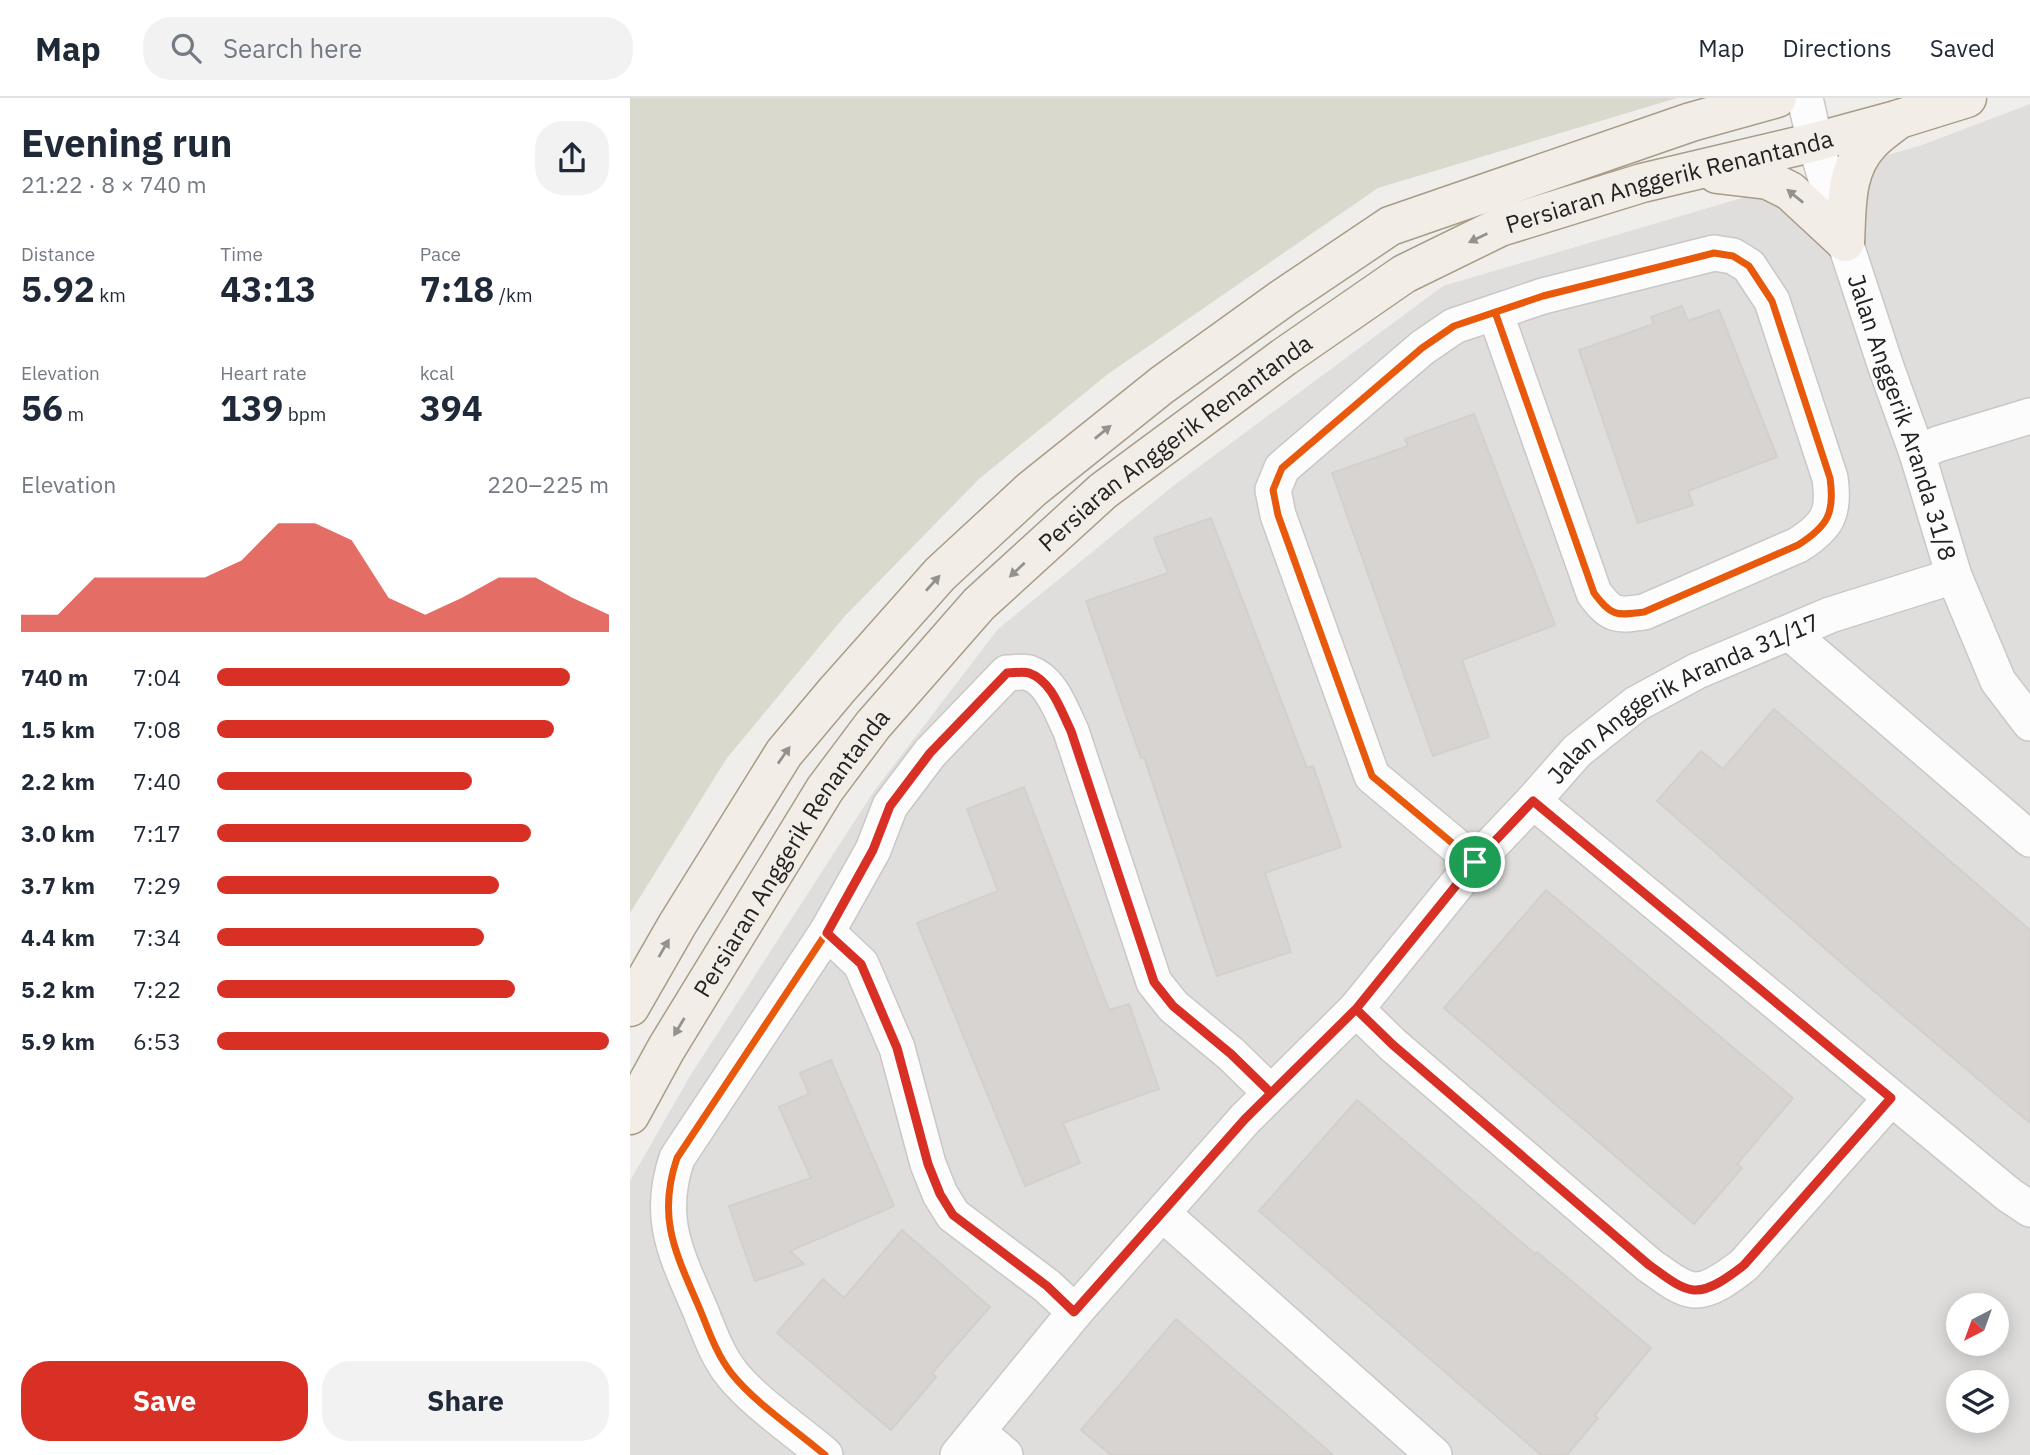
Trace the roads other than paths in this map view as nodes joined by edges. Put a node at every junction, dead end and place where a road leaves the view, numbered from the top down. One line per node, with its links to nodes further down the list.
1 (1777, 98): 13 (main road, Persiaran Anggerik Renantanda, one-way to 1)
2 (1805, 98): 5 (street, Jalan Anggerik Aranda 31/8)
3 (1967, 98): 4 (main road, Persiaran Anggerik Renantanda)
4 (1896, 120): 5 (main road, Persiaran Anggerik Renantanda); 7 (main road)
5 (1815, 142): 6 (main road, Persiaran Anggerik Renantanda); 7 (street, Jalan Anggerik Aranda 31/8)
6 (1683, 172): 7 (main road, one-way to 6); 15 (main road, Persiaran Anggerik Renantanda, one-way to 15)
7 (1845, 243): 10 (street, Jalan Anggerik Aranda 31/8)
8 (1495, 312): 8 (street); 18 (street)
9 (2030, 416): 10 (street)
10 (1917, 453): 11 (street, Jalan Anggerik Aranda 31/8)
11 (1954, 576): 12 (street, Jalan Anggerik Aranda 31/17); 14 (street, Jalan Anggerik Aranda 31/8)
12 (1790, 633): 16 (street, Jalan Anggerik Aranda 31/17); 17 (street)
13 (837, 690): 15 (main road); 20 (main road, Persiaran Anggerik Renantanda, one-way to 13)
14 (2030, 723)
15 (873, 725): 24 (main road, Persiaran Anggerik Renantanda, one-way to 24)
16 (1533, 801): 18 (street, Jalan Anggerik Aranda 31/17); 23 (street)
17 (2030, 839)
18 (1475, 862): 21 (street, Jalan Anggerik Aranda 31/17)
19 (827, 933): 22 (street); 27 (street); 29 (street)
20 (630, 1007)
21 (1356, 1009): 22 (street, Jalan Anggerik Aranda 31/17); 23 (street)
22 (1271, 1093): 26 (street, Jalan Anggerik Aranda 31/17)
23 (1891, 1098): 25 (street)
24 (630, 1115)
25 (2030, 1209)
26 (1163, 1214): 27 (street, Jalan Anggerik Aranda 31/17); 31 (street)
27 (1074, 1312): 28 (street, Jalan Anggerik Aranda 31/17)
28 (968, 1444): 30 (street)
29 (825, 1455)
30 (1005, 1455)
31 (1434, 1455)

